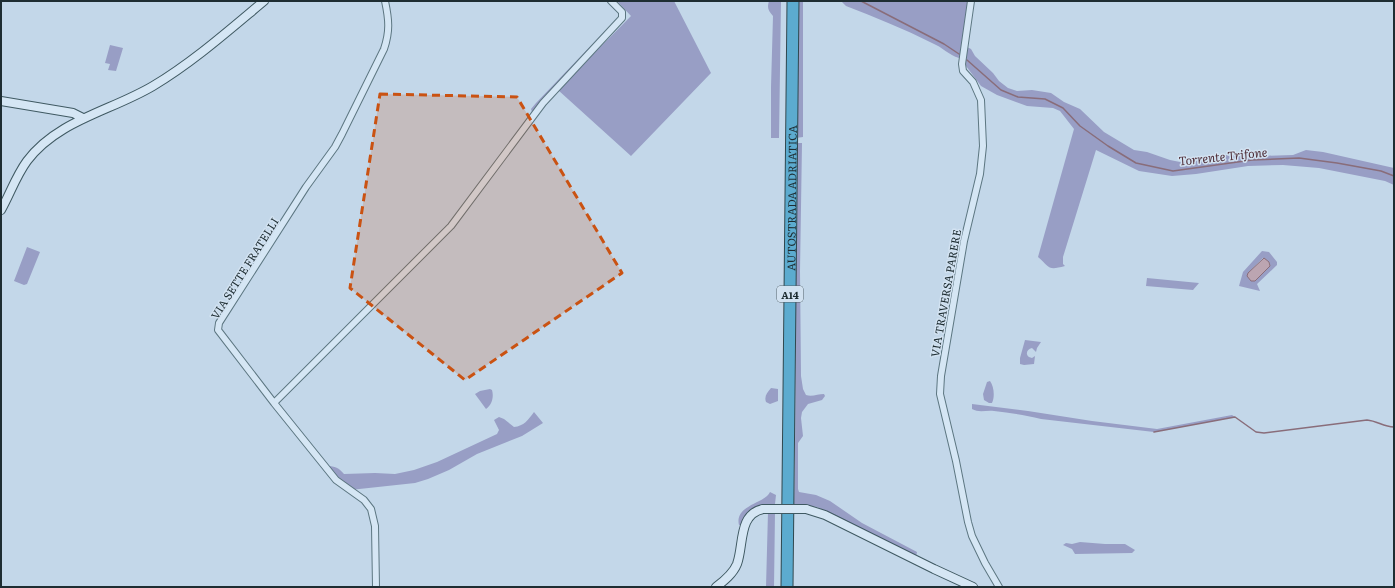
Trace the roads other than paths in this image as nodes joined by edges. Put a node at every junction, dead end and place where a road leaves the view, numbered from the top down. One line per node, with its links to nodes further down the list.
1 (264, 1): 8 (street)
2 (385, 1): 10 (street, VIA SETTE FRATELLI)
3 (611, 1): 10 (street)
4 (786, 1): 13 (highway, AUTOSTRADA ADRIATICA / A14)
5 (793, 1): 14 (highway, AUTOSTRADA ADRIATICA / A14)
6 (971, 1): 16 (street, VIA TRAVERSA PARERE)
7 (1, 101): 8 (street)
8 (83, 118): 9 (street)
9 (1, 210)
10 (274, 403): 11 (street, VIA SETTE FRATELLI)
11 (376, 587)
12 (716, 587): 15 (street, bridge)
13 (780, 587)
14 (787, 587)
15 (973, 587)
16 (999, 587)

